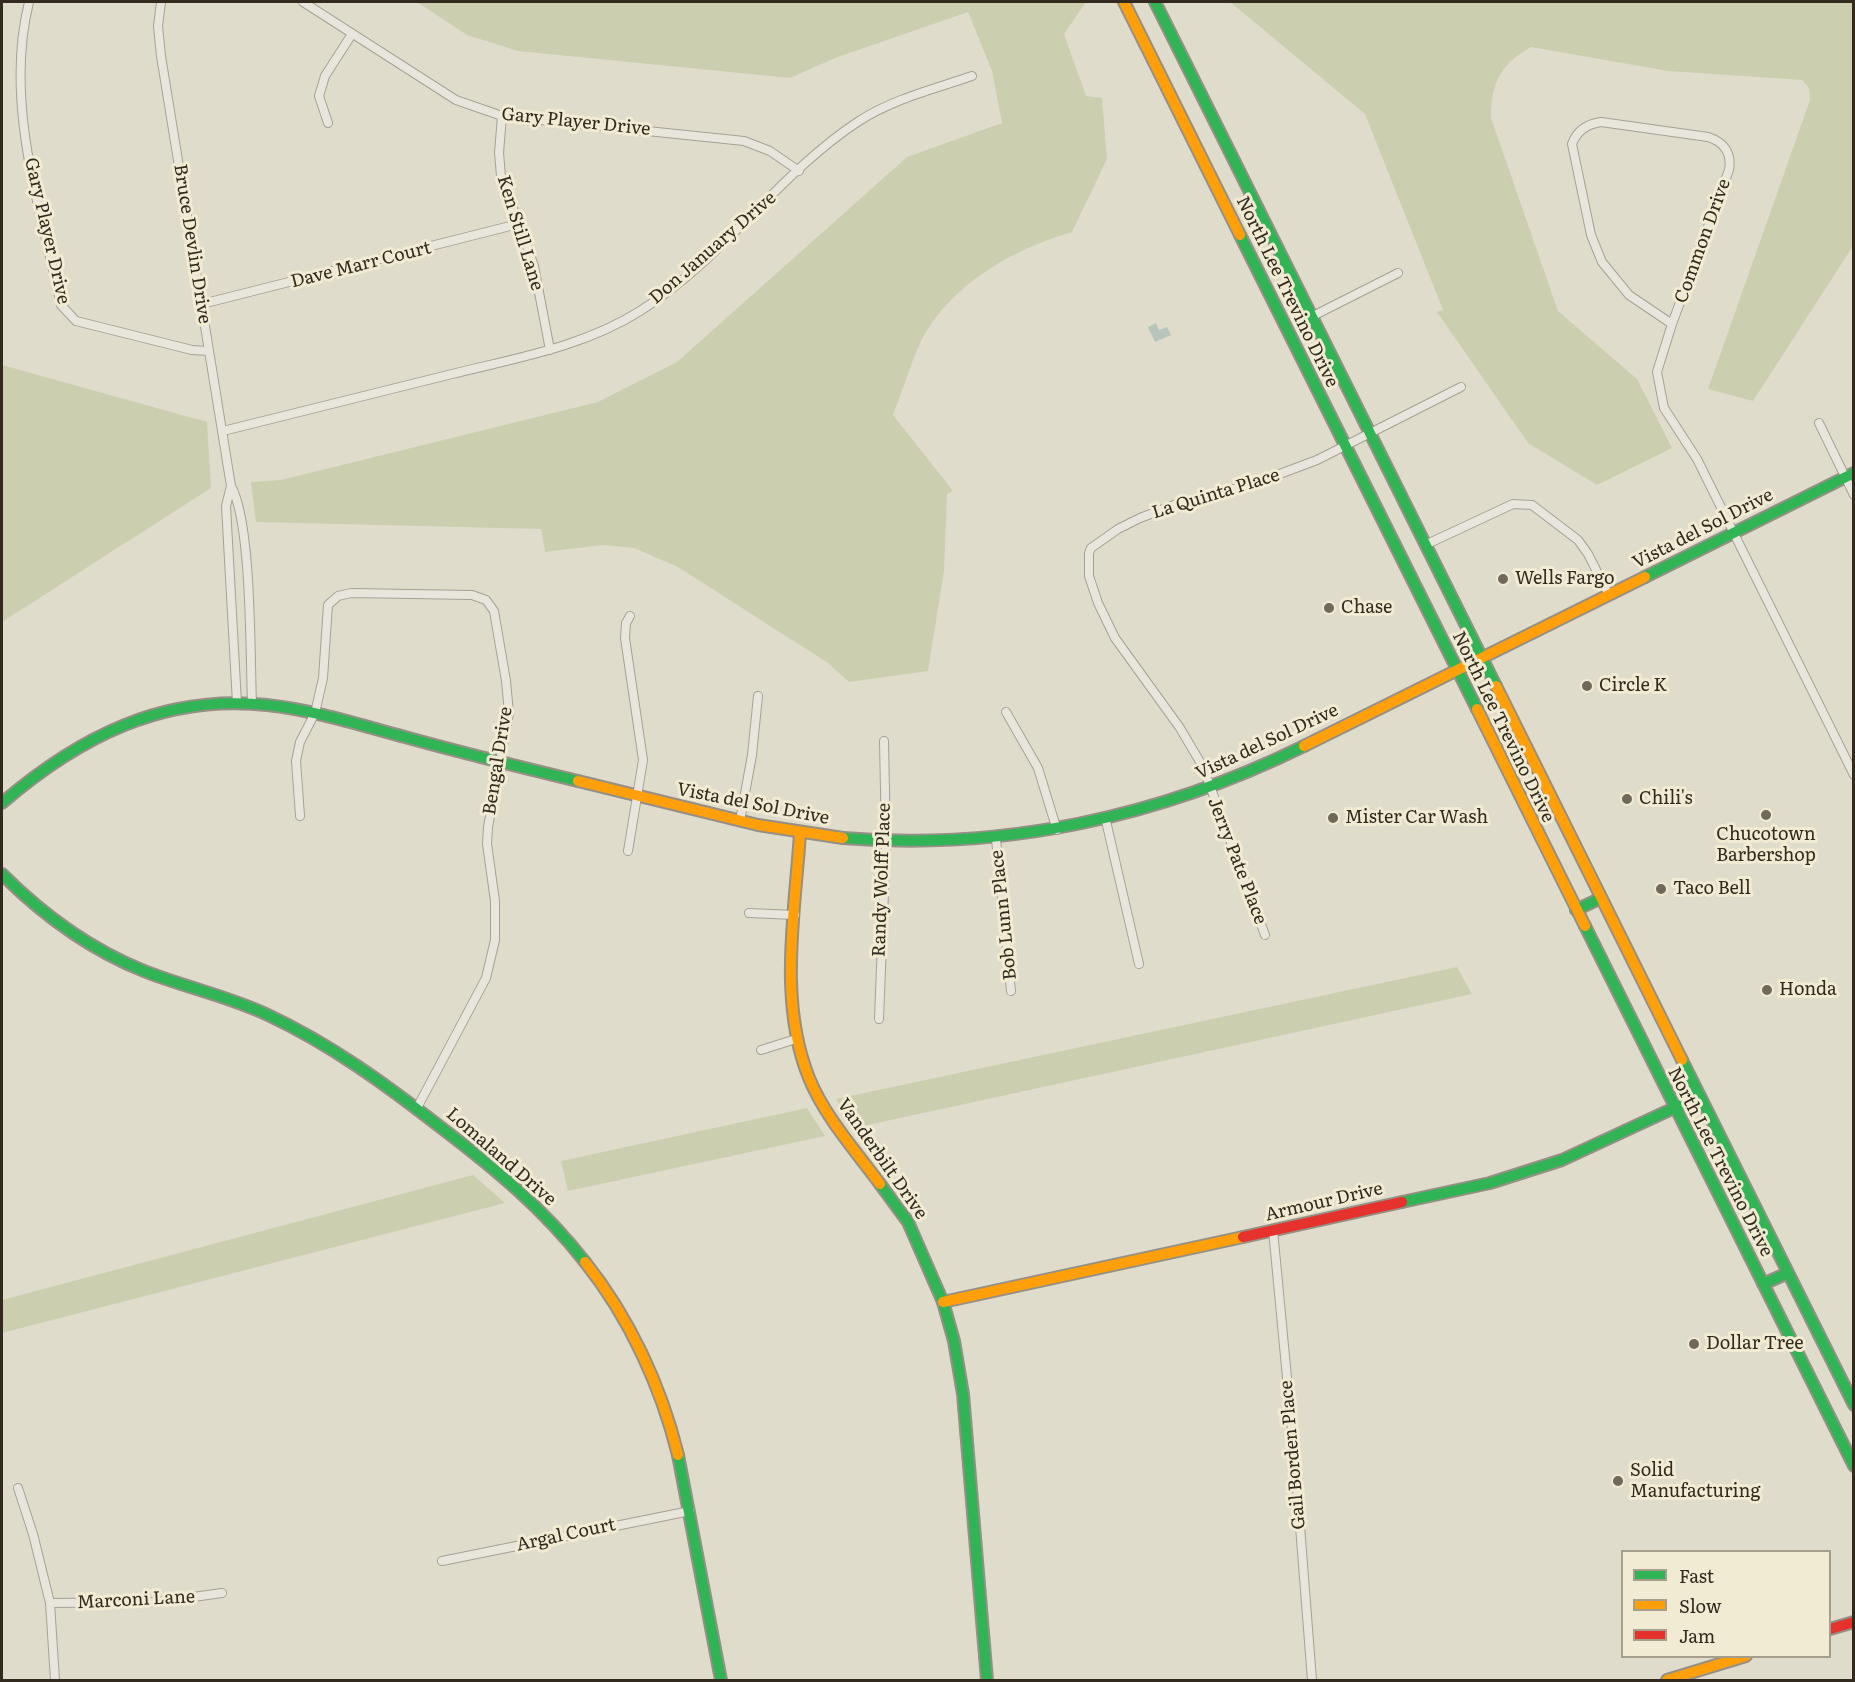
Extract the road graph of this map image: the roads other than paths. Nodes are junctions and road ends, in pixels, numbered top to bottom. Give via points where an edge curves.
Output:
1 (30, 2) edge
2 (162, 2) edge
3 (303, 2) edge
4 (1124, 2) edge
5 (1155, 2) edge
6 (352, 34) junction
7 (972, 76) dead end
8 (502, 116) junction
9 (328, 123) dead end
10 (799, 171) junction
11 (518, 224) junction
12 (1398, 273) dead end
13 (202, 304) junction
14 (1311, 317) junction
15 (1672, 324) junction
16 (550, 350) junction
17 (209, 351) junction
18 (1461, 387) dead end
19 (1820, 423) dead end
20 (223, 431) junction
21 (1370, 433) junction
22 (1345, 446) junction
23 (1850, 475) edge
24 (231, 486) junction
25 (1854, 495) edge
26 (1733, 532) junction
27 (1425, 545) junction
28 (1609, 595) junction
29 (630, 616) dead end
30 (1482, 658) junction
31 (1457, 669) junction
32 (758, 696) dead end
33 (237, 703) junction
34 (252, 704) junction
35 (1006, 712) dead end
36 (315, 713) junction
37 (884, 741) dead end
38 (501, 762) junction
39 (1854, 775) edge
40 (1210, 788) junction
41 (635, 796) junction
42 (2, 803) edge
43 (300, 816) dead end
44 (1106, 821) junction
45 (740, 822) junction
46 (1057, 830) junction
47 (800, 833) junction
48 (996, 839) junction
49 (886, 841) junction
50 (628, 851) dead end
51 (2, 874) edge
52 (1601, 898) junction
53 (1576, 910) junction
54 (748, 913) dead end
55 (795, 915) junction
56 (1265, 934) dead end
57 (1138, 964) dead end
58 (1011, 991) dead end
59 (879, 1019) dead end
60 (796, 1039) junction
61 (761, 1050) dead end
62 (1700, 1096) junction
63 (417, 1107) junction
64 (1674, 1108) junction
65 (1273, 1230) junction
66 (1788, 1273) junction
67 (1762, 1284) junction
68 (943, 1302) junction
69 (1854, 1406) edge
70 (1849, 1444) edge
71 (1854, 1466) edge
72 (18, 1488) dead end
73 (690, 1511) junction
74 (442, 1561) dead end
75 (222, 1593) dead end
76 (50, 1604) junction
77 (1854, 1622) edge
78 (1831, 1629) edge
79 (1739, 1658) edge
80 (55, 1680) edge
81 (722, 1680) edge
82 (987, 1680) edge
83 (1312, 1680) edge
84 (1666, 1680) edge

1 - 17 street, Gary Player Drive via 20,67 22,115 61,305 76,321
2 - 13 street, Bruce Devlin Drive via 158,26 161,56
3 - 6 street, Gary Player Drive
4 - 22 main road, North Lee Trevino Drive
5 - 14 main road, North Lee Trevino Drive
6 - 8 street, Gary Player Drive via 456,100
6 - 9 street via 325,76 319,96
7 - 10 street, Don January Drive via 877,110
8 - 10 street, Gary Player Drive via 744,141
8 - 11 street, Ken Still Lane via 501,176
10 - 16 street, Don January Drive via 674,286 641,310 608,330
11 - 13 street, Dave Marr Court
11 - 16 street, Ken Still Lane via 534,266
12 - 14 street
13 - 17 street, Bruce Devlin Drive
14 - 21 main road, North Lee Trevino Drive
15 - 15 street, Common Drive via 1729,170 1726,148 1708,137 1601,122 1591,124 1575,136 1572,151 1596,252 1612,278 1629,295
15 - 26 street, Common Drive via 1657,372 1661,399 1697,459
16 - 20 street, Don January Drive
17 - 20 street, Bruce Devlin Drive
18 - 21 street, La Quinta Place
19 - 23 street
20 - 24 street, Bruce Devlin Drive
21 - 22 street, La Quinta Place
21 - 27 main road, North Lee Trevino Drive
22 - 31 main road, North Lee Trevino Drive
22 - 40 street, La Quinta Place via 1273,477 1140,518 1089,553 1089,576 1103,615 1122,650 1193,747
23 - 25 street
23 - 26 main road, Vista del Sol Drive
24 - 33 street, Bruce Devlin Drive via 226,506
24 - 34 street, Bruce Devlin Drive via 237,497 243,532
26 - 28 main road, Vista del Sol Drive
26 - 39 street, Common Drive
27 - 28 street via 1513,504 1532,505 1578,540
27 - 30 main road, North Lee Trevino Drive
28 - 30 main road, Vista del Sol Drive
29 - 41 street via 625,638 643,760
30 - 31 main road, Vista del Sol Drive
30 - 52 main road, North Lee Trevino Drive
31 - 40 main road, Vista del Sol Drive
31 - 53 main road, North Lee Trevino Drive
32 - 45 street
33 - 34 main road, Vista del Sol Drive
33 - 42 main road, Vista del Sol Drive via 167,711 116,726 51,762
34 - 36 main road, Vista del Sol Drive
35 - 46 street via 1038,768
36 - 38 main road, Vista del Sol Drive
36 - 38 street, Bengal Drive via 323,678 325,618 333,598 351,593 480,597 494,611 506,681 509,713
36 - 43 street, Bengal Drive via 300,742 296,761
37 - 49 street, Randy Wolff Place
38 - 41 main road, Vista del Sol Drive
38 - 63 street, Bengal Drive via 488,827 496,919 490,964
40 - 44 main road, Vista del Sol Drive
40 - 56 street, Jerry Pate Place
41 - 45 main road, Vista del Sol Drive
41 - 50 street
44 - 46 main road, Vista del Sol Drive
44 - 57 street
45 - 47 main road, Vista del Sol Drive
46 - 48 main road, Vista del Sol Drive
47 - 49 main road, Vista del Sol Drive
47 - 55 main road, Vanderbilt Drive
48 - 49 main road, Vista del Sol Drive
48 - 58 street, Bob Lunn Place
49 - 59 street, Randy Wolff Place
51 - 63 main road, Lomaland Drive via 45,914 96,948 132,966 290,1026 349,1058
52 - 53 main road
52 - 62 main road, North Lee Trevino Drive
53 - 64 main road, North Lee Trevino Drive
54 - 55 street
55 - 60 main road, Vanderbilt Drive via 791,981
60 - 61 street
60 - 68 main road, Vanderbilt Drive via 810,1079 832,1120 908,1222
62 - 64 main road, Armour Drive
62 - 66 main road, North Lee Trevino Drive
63 - 73 main road, Lomaland Drive via 523,1193 596,1276 650,1374 673,1435
64 - 65 main road, Armour Drive via 1537,1170
64 - 67 main road, North Lee Trevino Drive
65 - 68 main road, Armour Drive
65 - 83 street, Gail Borden Place
66 - 67 main road
66 - 69 main road, North Lee Trevino Drive
67 - 70 main road, North Lee Trevino Drive
68 - 82 main road, Vanderbilt Drive via 963,1394
70 - 71 main road, North Lee Trevino Drive
72 - 76 street
73 - 74 street, Argal Court
73 - 81 main road, Lomaland Drive
75 - 76 street, Marconi Lane via 157,1602
76 - 80 street
77 - 78 main road
79 - 84 main road

